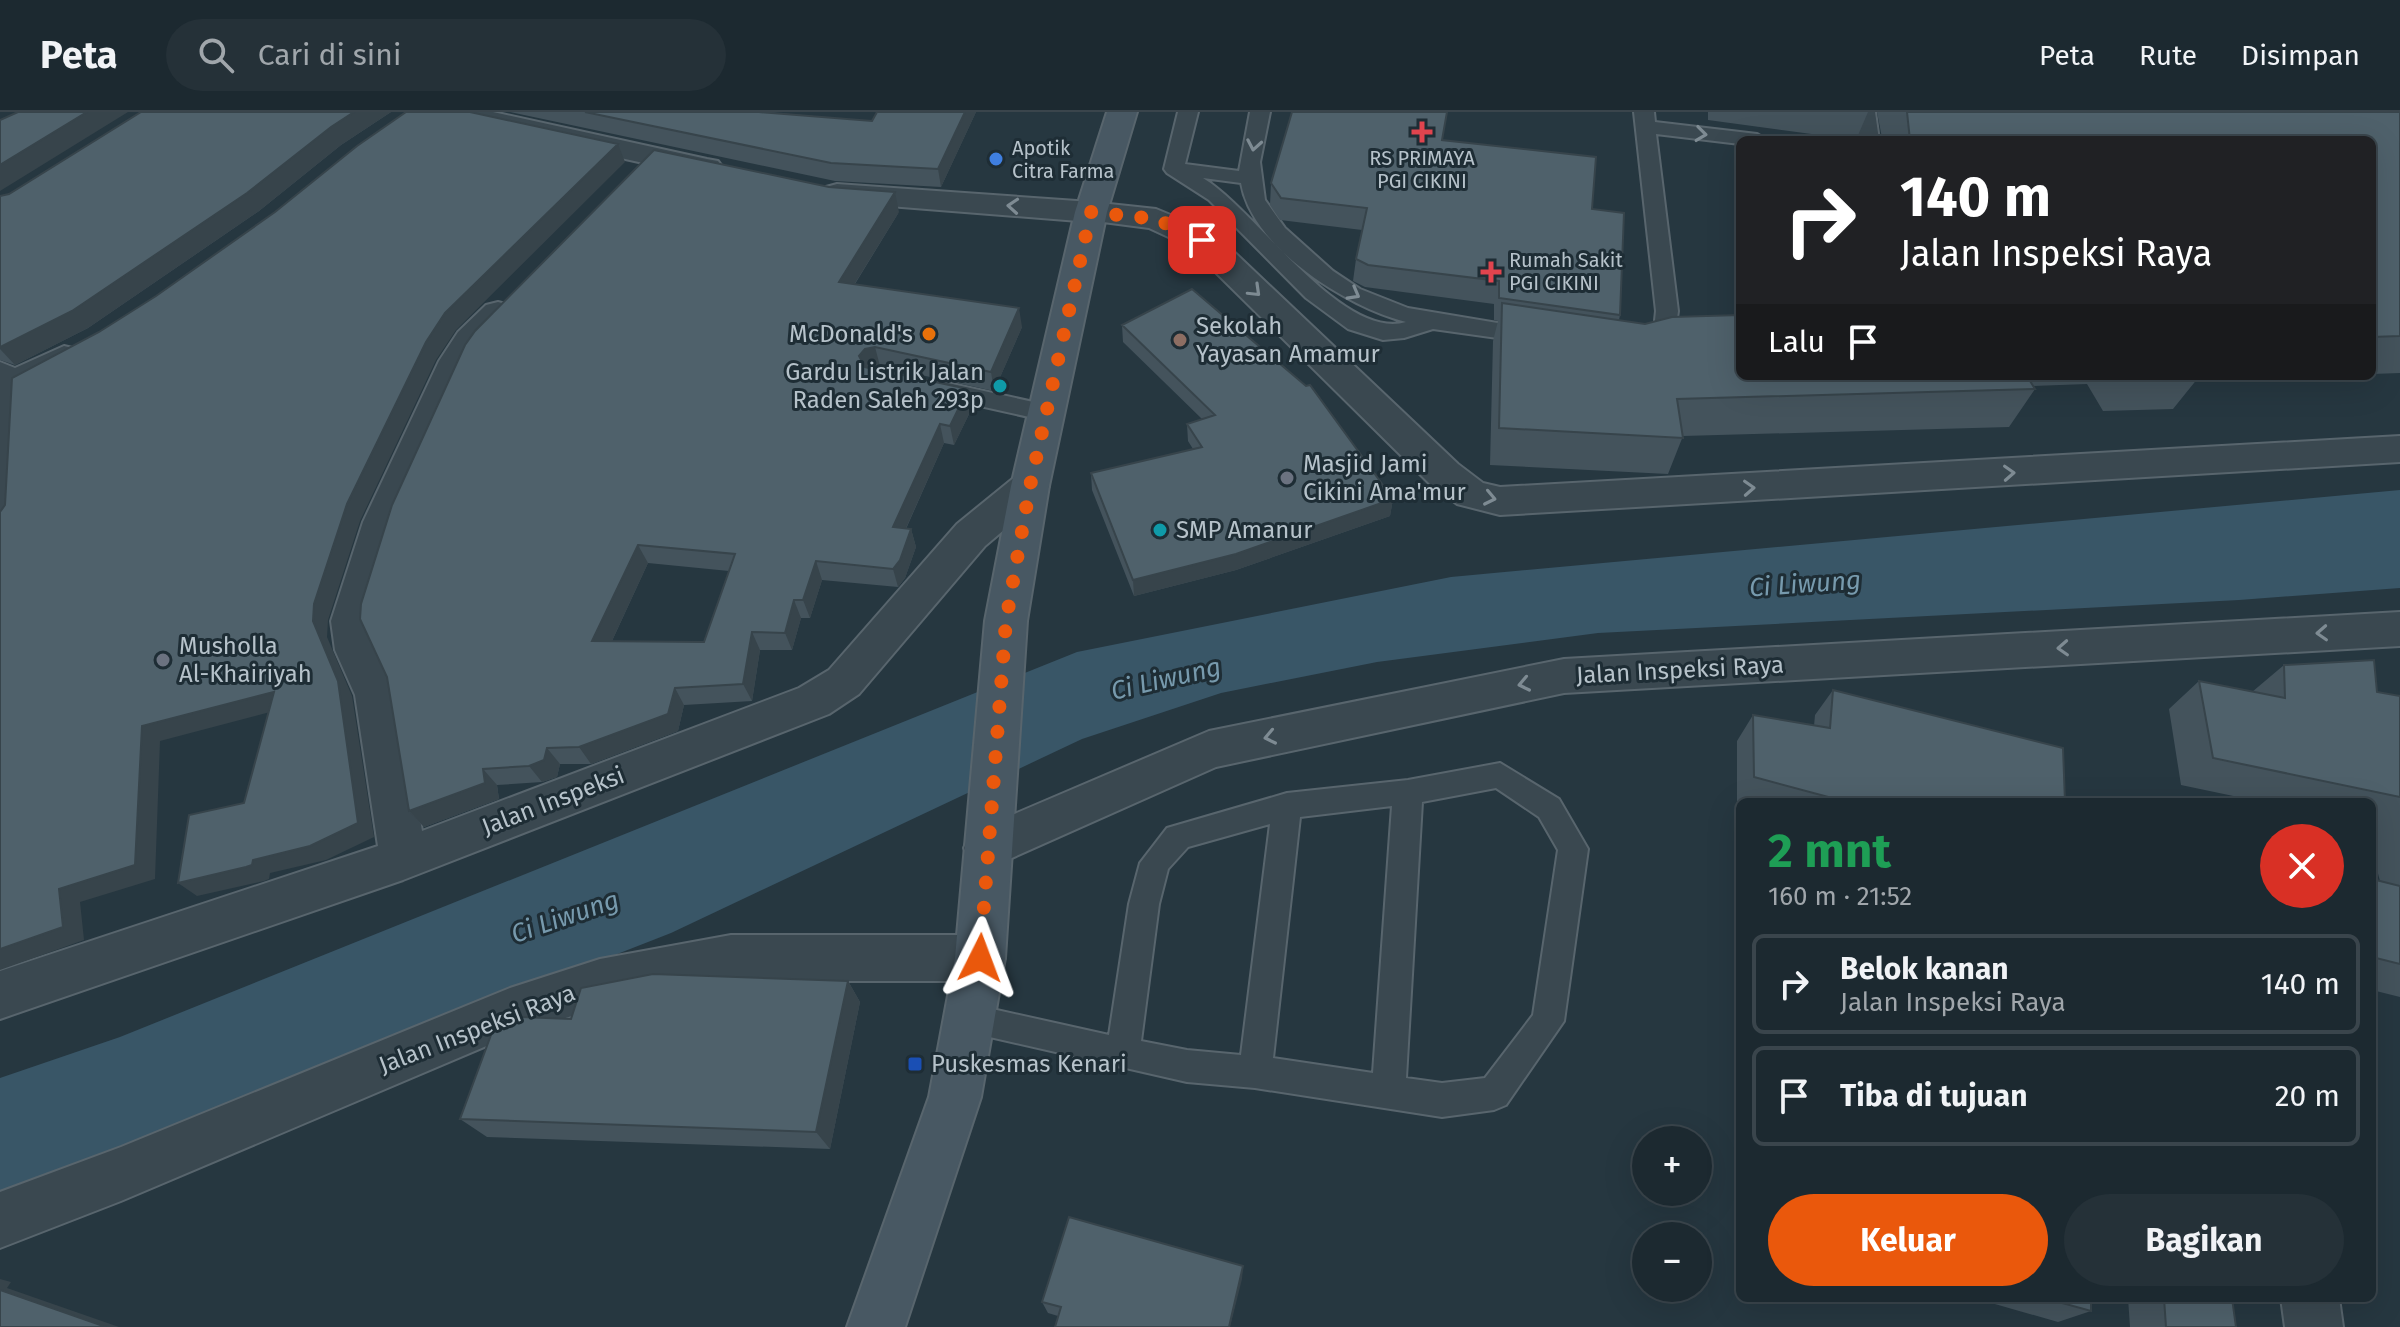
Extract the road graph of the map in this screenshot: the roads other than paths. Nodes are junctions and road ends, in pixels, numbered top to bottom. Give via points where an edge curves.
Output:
1 (452, 112) edge
2 (1122, 112) edge
3 (1188, 112) edge
4 (1260, 112) edge
5 (1865, 112) edge
6 (1645, 120) edge
7 (1736, 136) edge
8 (1868, 136) edge
9 (651, 157) junction
10 (1174, 169) junction
11 (743, 175) edge
12 (1250, 178) junction
13 (804, 188) edge
14 (618, 191) edge
15 (1091, 212) junction
16 (518, 293) edge
17 (1430, 321) junction
18 (1554, 339) edge
19 (88, 346) edge
20 (1632, 351) edge
21 (906, 383) edge
22 (3, 386) edge
23 (1047, 413) junction
24 (2400, 449) edge
25 (1030, 486) junction
26 (0, 521) edge
27 (2400, 629) edge
28 (1408, 792) junction
29 (1287, 806) junction
30 (990, 830) junction
31 (403, 859) junction
32 (980, 958) junction
33 (0, 995) edge
34 (970, 1019) junction
35 (1123, 1054) junction
36 (1255, 1072) junction
37 (1388, 1093) junction
38 (0, 1220) edge
39 (2311, 1302) edge
40 (876, 1327) edge
41 (2314, 1327) edge

1 - 9 street
2 - 15 main road
3 - 10 lane
4 -> 12 lane
5 - 8 lane
6 -> 7 lane
6 - 20 lane via 1673,333
9 - 11 street
9 - 14 street
10 - 12 lane
10 - 17 lane via 1215,195 1303,283 1351,320 1389,333
12 -> 17 lane via 1266,223 1336,285 1374,304
15 -> 13 street
15 - 23 main road
15 -> 24 street via 1156,219 1202,240 1444,474 1471,494 1500,501
16 - 31 street via 457,361 383,522 352,621 356,653 377,695
17 - 18 lane
19 - 22 street
21 - 23 lane
22 - 26 street
23 - 25 main road
25 - 30 main road via 1006,621
25 - 31 street, Jalan Inspeksi via 971,535 844,682 814,701
27 -> 30 street, Jalan Inspeksi Raya via 1564,676 1209,750
28 - 29 lane
28 - 37 lane
28 - 37 lane via 1500,775 1549,808 1573,849 1548,1021 1494,1093 1442,1100
29 - 35 lane via 1178,837 1155,863 1144,904
29 - 36 lane
30 - 32 main road
31 - 33 street, Jalan Inspeksi
32 - 34 main road
32 - 38 street, Jalan Inspeksi Raya via 731,958 600,983 510,1012
34 - 35 lane
34 - 40 main road via 955,1097
35 - 36 lane
36 - 37 lane
39 - 41 street

